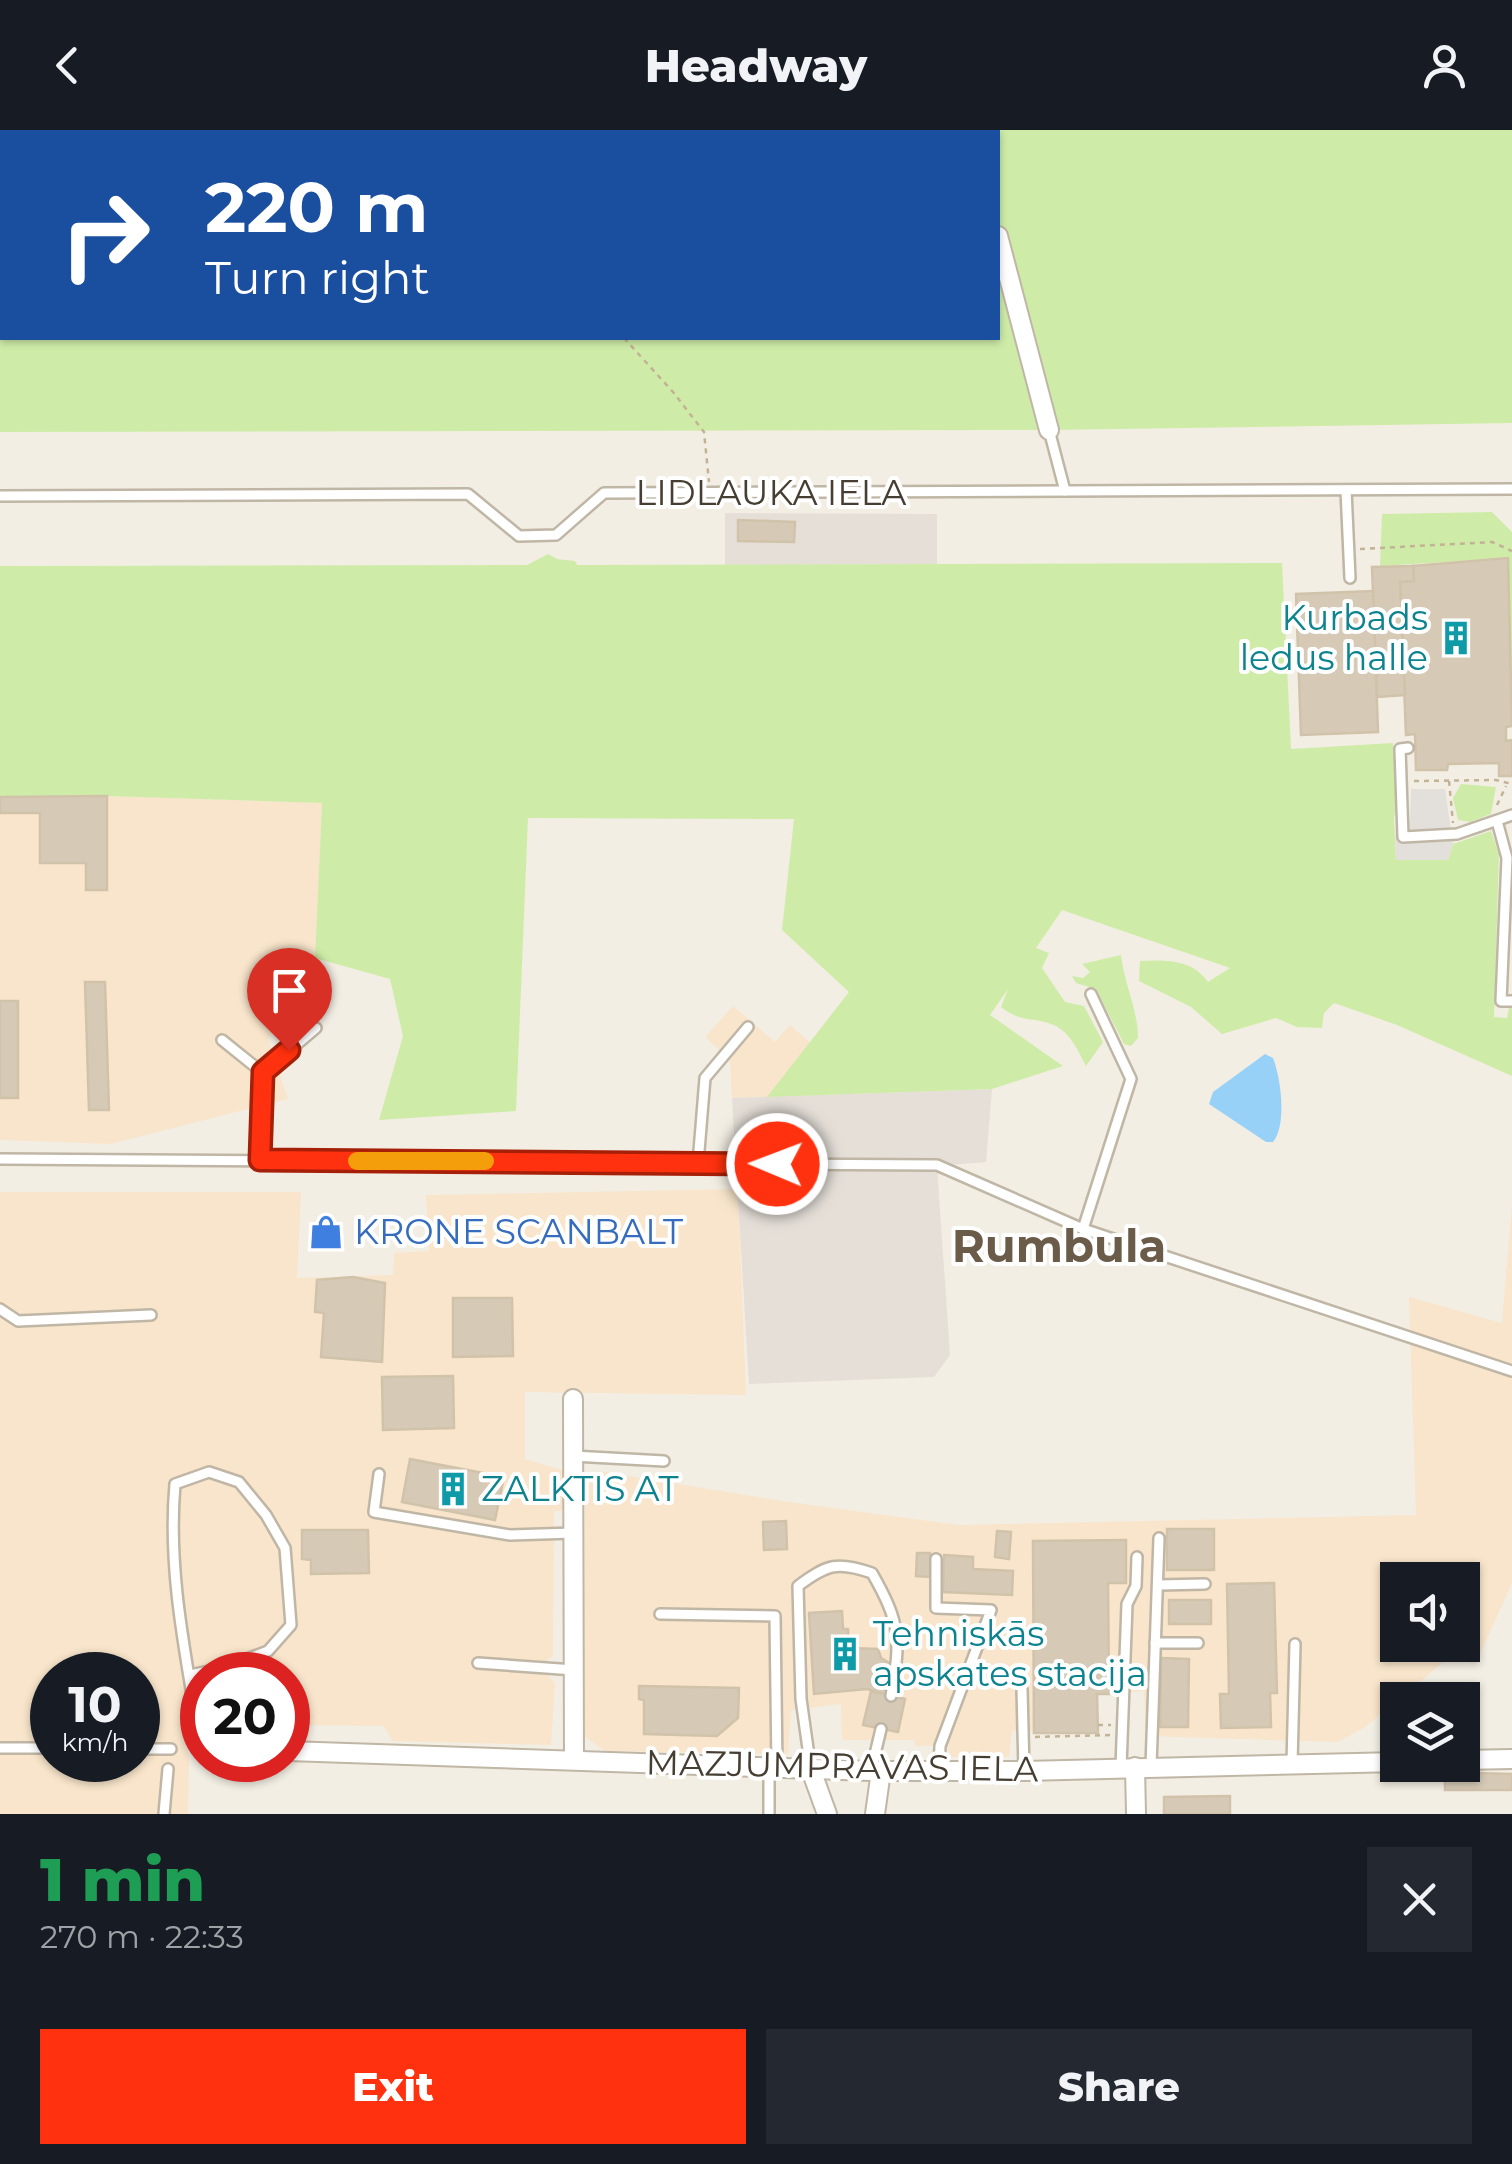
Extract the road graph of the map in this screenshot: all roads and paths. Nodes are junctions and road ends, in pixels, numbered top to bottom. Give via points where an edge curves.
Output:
1 (1000, 244) edge
2 (626, 340) edge
3 (1048, 430) joint
4 (1512, 489) edge
5 (1346, 490) junction
6 (1065, 491) junction
7 (710, 493) junction
8 (0, 496) edge
9 (1349, 550) junction
10 (1512, 550) edge
11 (1350, 578) dead end
12 (1408, 748) dead end
13 (1449, 780) junction
14 (1402, 782) junction
15 (1510, 784) edge
16 (1512, 815) edge
17 (1496, 821) junction
18 (1456, 834) junction
19 (1509, 854) edge
20 (1509, 888) edge
21 (1508, 926) edge
22 (1507, 962) edge
23 (1091, 994) dead end
24 (1512, 1001) edge
25 (748, 1027) dead end
26 (316, 1028) dead end
27 (222, 1040) dead end
28 (263, 1072) junction
29 (0, 1160) edge
30 (260, 1160) junction
31 (698, 1163) junction
32 (1083, 1230) junction
33 (0, 1309) edge
34 (150, 1315) dead end
35 (1512, 1371) edge
36 (573, 1399) dead end
37 (573, 1456) junction
38 (664, 1461) dead end
39 (379, 1474) dead end
40 (573, 1533) junction
41 (1159, 1538) dead end
42 (1136, 1557) dead end
43 (936, 1559) dead end
44 (1205, 1584) dead end
45 (1158, 1586) junction
46 (660, 1614) dead end
47 (1198, 1642) dead end
48 (1156, 1643) junction
49 (1295, 1644) dead end
50 (478, 1664) dead end
51 (574, 1670) junction
52 (190, 1675) joint
53 (1022, 1688) dead end
54 (891, 1696) dead end
55 (881, 1728) dead end
56 (1122, 1734) junction
57 (1023, 1738) junction
58 (0, 1748) edge
59 (30, 1748) edge
60 (160, 1749) edge
61 (170, 1749) dead end
62 (310, 1752) edge
63 (1512, 1759) edge
64 (574, 1760) junction
65 (1480, 1760) edge
66 (1380, 1762) edge
67 (1292, 1764) junction
68 (1135, 1767) junction
69 (773, 1768) junction
70 (168, 1769) dead end
71 (812, 1770) junction
72 (876, 1771) junction
73 (939, 1772) junction
74 (1024, 1772) junction
75 (164, 1814) edge
76 (769, 1814) edge
77 (827, 1814) edge
78 (875, 1814) edge
79 (1136, 1814) edge

1 - 3 street
2 - 7 path via 704,432
3 - 6 lane
4 - 5 lane, LIDLAUKA IELA
5 - 6 lane, LIDLAUKA IELA
5 - 9 lane
6 - 7 lane, LIDLAUKA IELA
7 - 8 lane, LIDLAUKA IELA via 604,493 556,535 519,536 468,494
9 - 10 path via 1492,542
9 - 11 lane
12 - 14 lane via 1400,748
13 - 14 path
13 - 15 path
13 - 18 path
14 - 18 lane via 1403,837
15 - 17 path via 1502,790
16 - 17 lane
17 - 18 lane
17 - 19 lane
19 - 20 lane
20 - 21 lane
21 - 22 lane
22 - 24 lane via 1502,1001
23 - 32 lane via 1131,1079
25 - 31 lane via 706,1078
26 - 28 lane
27 - 28 lane
28 - 30 lane
29 - 30 lane
30 - 31 lane
31 - 32 lane via 936,1165
32 - 35 lane
33 - 34 lane via 18,1322
36 - 37 street
37 - 38 lane
37 - 40 street
39 - 40 lane via 374,1512 510,1534
40 - 51 street
41 - 45 lane
42 - 56 lane
43 - 73 lane via 936,1608 992,1610 940,1746
44 - 45 lane
45 - 48 lane
46 - 69 lane via 775,1616
47 - 48 lane
48 - 68 lane
49 - 67 lane
50 - 51 lane
51 - 64 street
52 - 52 lane via 171,1530 175,1484 209,1472 239,1482 285,1548 291,1625 268,1651
53 - 57 lane
54 - 71 lane via 898,1651 893,1610 872,1573 846,1564 817,1572 798,1586 801,1700
55 - 72 lane
56 - 57 path
56 - 68 lane
57 - 74 lane
58 - 59 lane
60 - 61 lane
62 - 64 street, MAZJUMPRAVAS IELA
63 - 65 street
64 - 69 street, MAZJUMPRAVAS IELA
66 - 67 street, MAZJUMPRAVAS IELA
67 - 68 street, MAZJUMPRAVAS IELA
68 - 74 street, MAZJUMPRAVAS IELA
68 - 79 street
69 - 71 street, MAZJUMPRAVAS IELA
69 - 76 lane
70 - 75 lane
71 - 72 street, MAZJUMPRAVAS IELA
71 - 77 street
72 - 73 street, MAZJUMPRAVAS IELA
72 - 78 street
73 - 74 street, MAZJUMPRAVAS IELA

